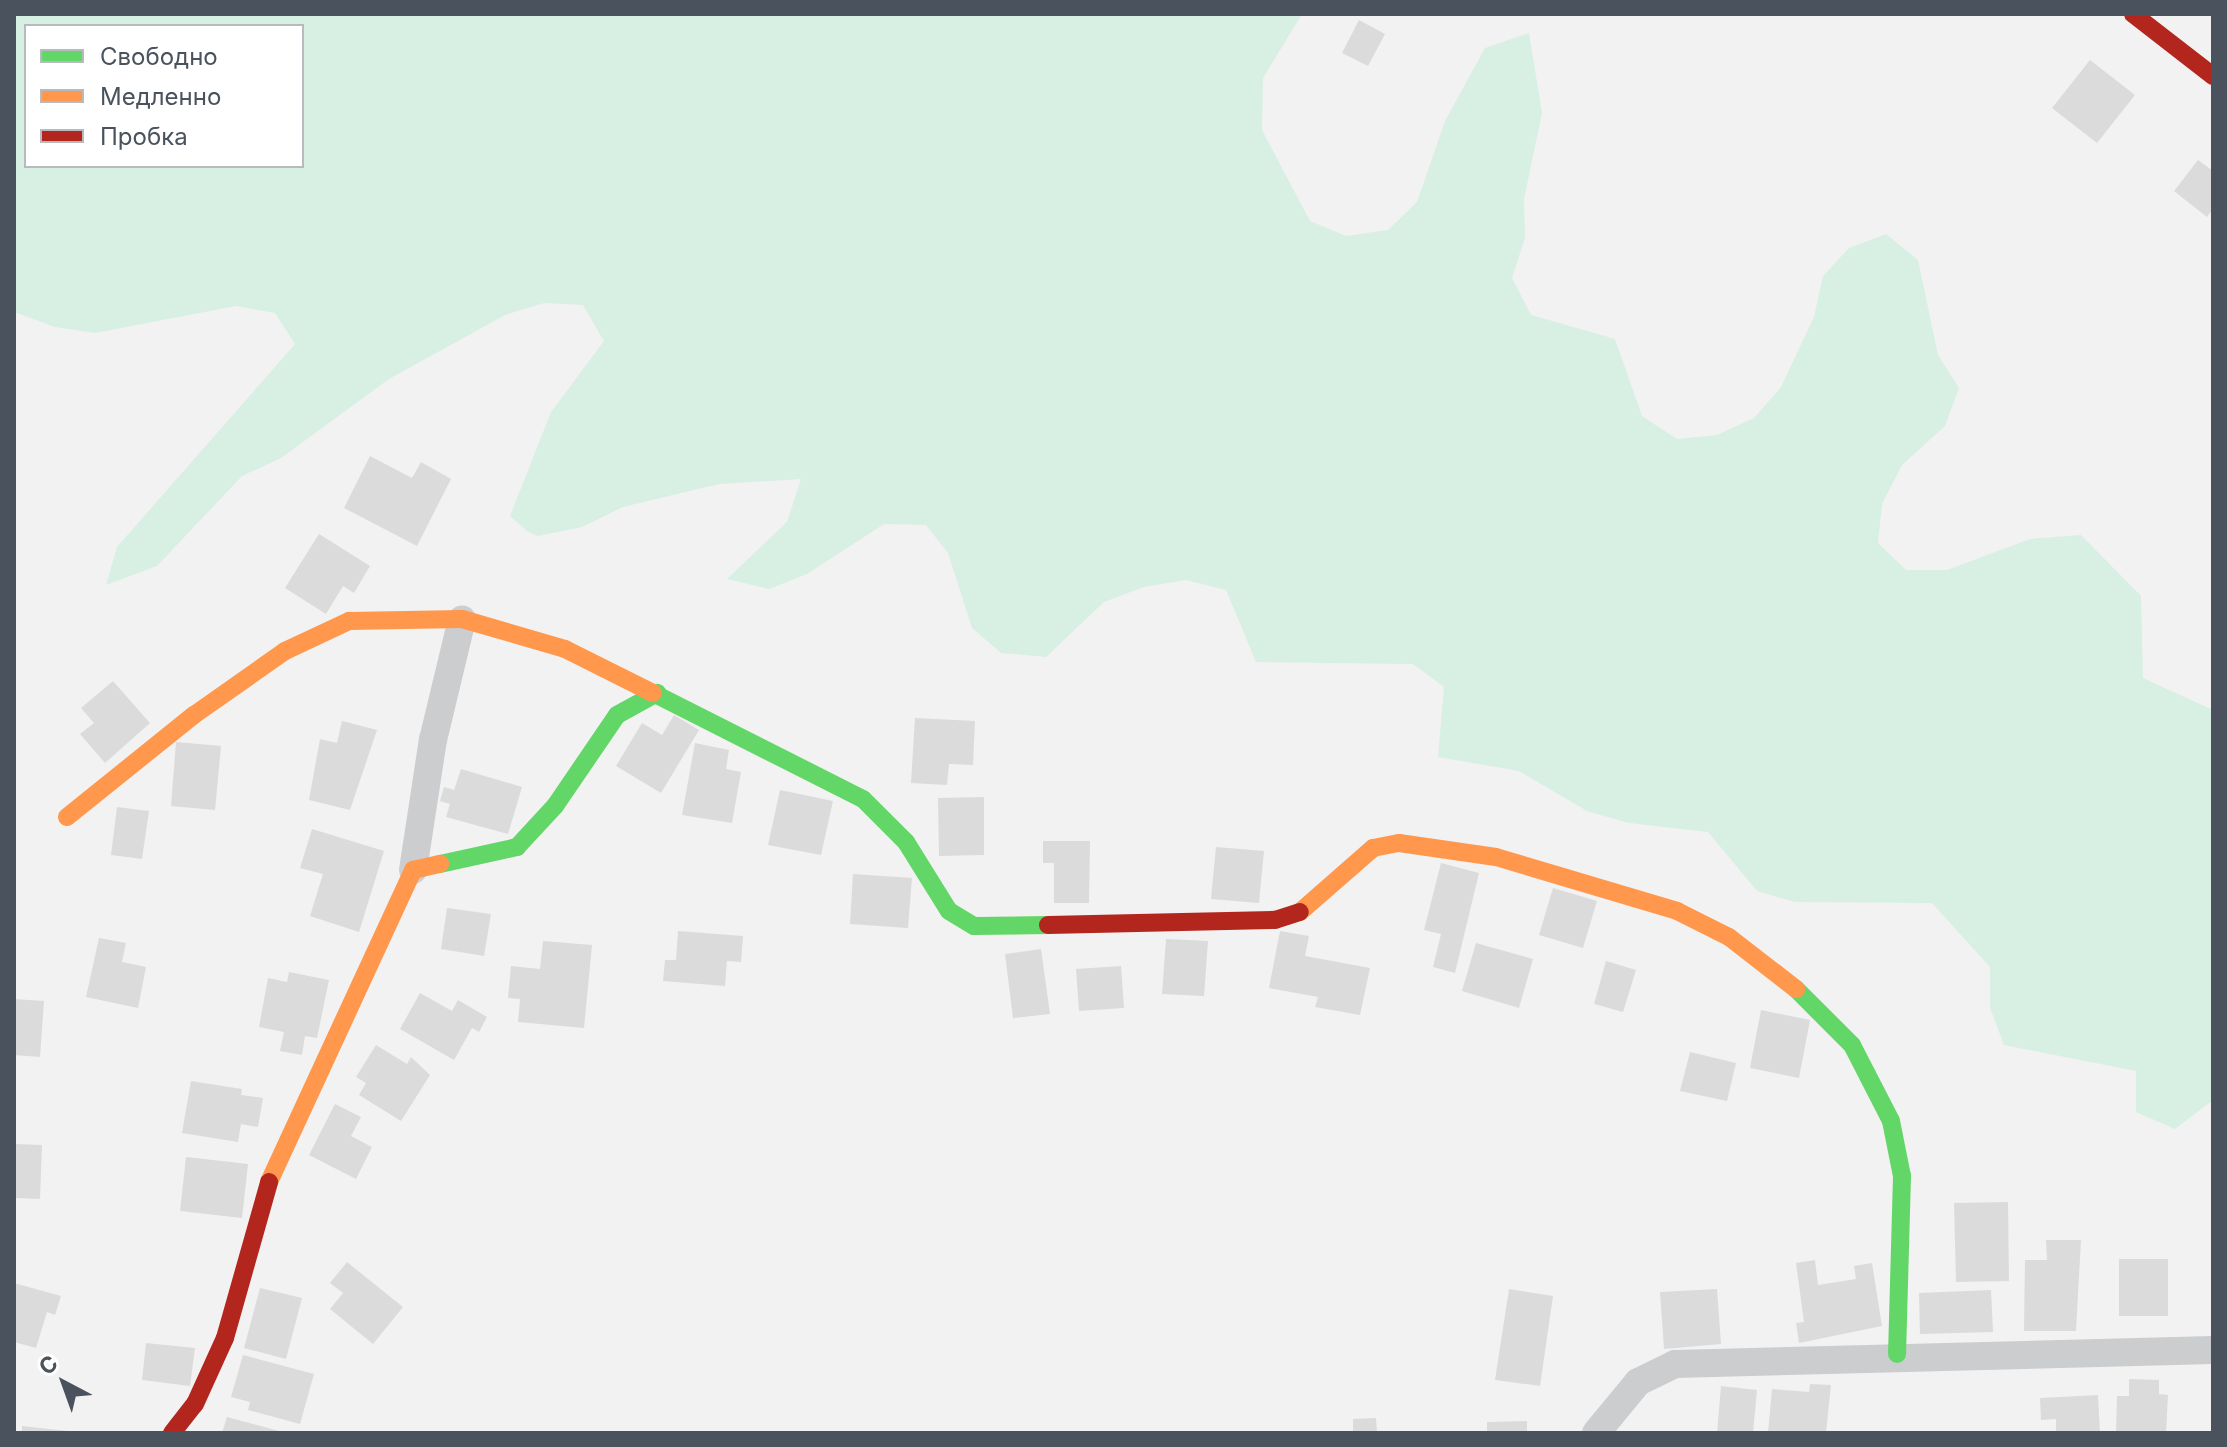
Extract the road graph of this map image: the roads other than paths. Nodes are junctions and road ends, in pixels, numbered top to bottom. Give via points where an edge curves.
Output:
1 (2133, 14) edge
2 (2213, 76) edge
3 (462, 619) junction
4 (657, 693) junction
5 (67, 817) dead end
6 (413, 870) junction
7 (2213, 1350) edge
8 (1897, 1354) junction
9 (172, 1433) edge
10 (1596, 1433) edge

1 - 2 street
3 - 4 street via 565,649
3 - 5 street via 349,621 285,651 194,715
3 - 6 street via 433,740
4 - 6 street via 617,715 555,806 517,847
4 - 8 street via 863,799 906,842 949,911 974,926 1275,920 1306,910 1373,848 1399,843 1536,868 1677,911 1729,937 1822,1010 1852,1045 1891,1121 1902,1176
6 - 9 street via 273,1167 225,1338 195,1404
7 - 8 street
8 - 10 street via 1675,1364 1638,1382

